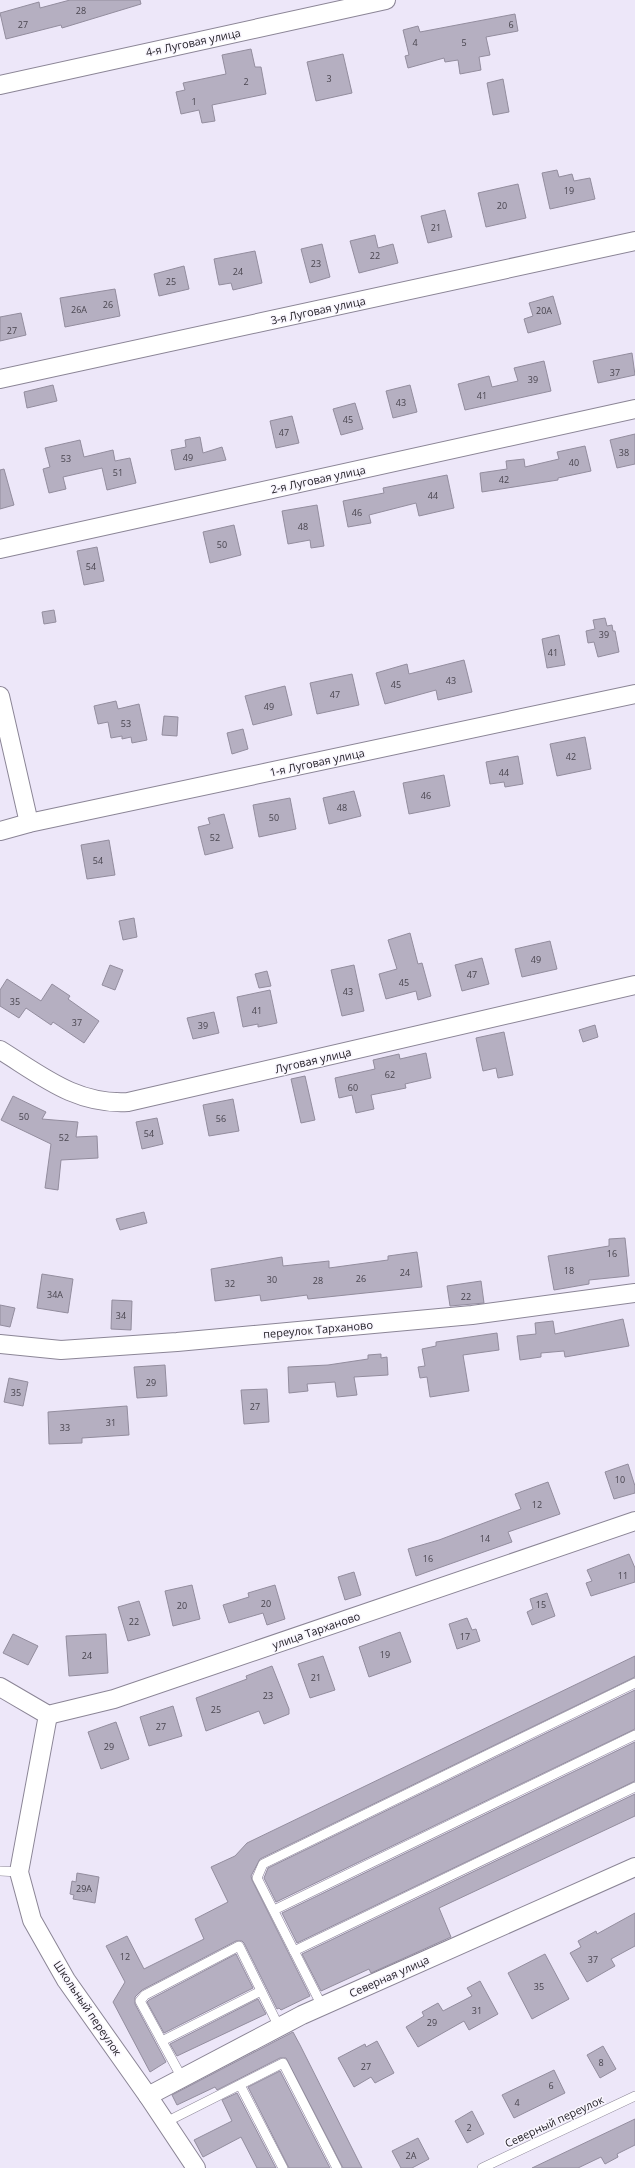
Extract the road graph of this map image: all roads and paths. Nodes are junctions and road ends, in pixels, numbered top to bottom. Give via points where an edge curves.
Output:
1 (386, 0) edge
2 (0, 85) edge
3 (635, 241) edge
4 (0, 379) edge
5 (635, 409) edge
6 (0, 549) edge
7 (635, 694) edge
8 (0, 696) edge
9 (29, 823) junction
10 (0, 831) edge
11 (635, 985) edge
12 (0, 1050) edge
13 (635, 1293) edge
14 (0, 1344) edge
15 (635, 1520) edge
16 (635, 1683) edge
17 (0, 1687) edge
18 (48, 1715) junction
19 (635, 1735) edge
20 (635, 1787) edge
21 (635, 1867) edge
22 (0, 1870) edge
23 (19, 1872) junction
24 (274, 1910) junction
25 (294, 1951) junction
26 (261, 1991) junction
27 (322, 2006) junction
28 (279, 2027) junction
29 (162, 2041) junction
30 (182, 2078) junction
31 (240, 2085) junction
32 (148, 2096) junction
33 (635, 2096) edge
34 (166, 2122) junction
35 (196, 2168) edge
36 (283, 2168) edge
37 (337, 2168) edge
38 (482, 2168) edge

1 - 2 street, 4-я Луговая улица
3 - 4 street, 3-я Луговая улица
5 - 6 street, 2-я Луговая улица
7 - 9 street, 1-я Луговая улица
8 - 9 street
9 - 10 street, 1-я Луговая улица
11 - 12 street, Луговая улица via 128,1102 111,1103 80,1097 63,1090
13 - 14 street, переулок Тарханово via 472,1316 177,1342 61,1350
15 - 18 street, улица Тарханово via 114,1699
16 - 24 lane via 263,1864 257,1878
17 - 18 street
18 - 23 street, Школьный переулок
19 - 24 lane
20 - 25 lane
21 - 27 street, Северная улица
22 - 23 lane
23 - 32 street, Школьный переулок via 32,1920 66,1980
24 - 25 lane
25 - 27 lane
26 - 28 lane
26 - 29 lane
26 - 29 lane via 239,1946 145,1995 140,2001
27 - 28 street, Северная улица
28 - 30 street, Северная улица
29 - 30 lane
30 - 32 street, Северная улица
31 - 34 lane
31 - 36 lane
31 - 37 lane via 283,2063
32 - 34 street, Школьный переулок
33 - 38 lane, Северный переулок
34 - 35 street, Школьный переулок

